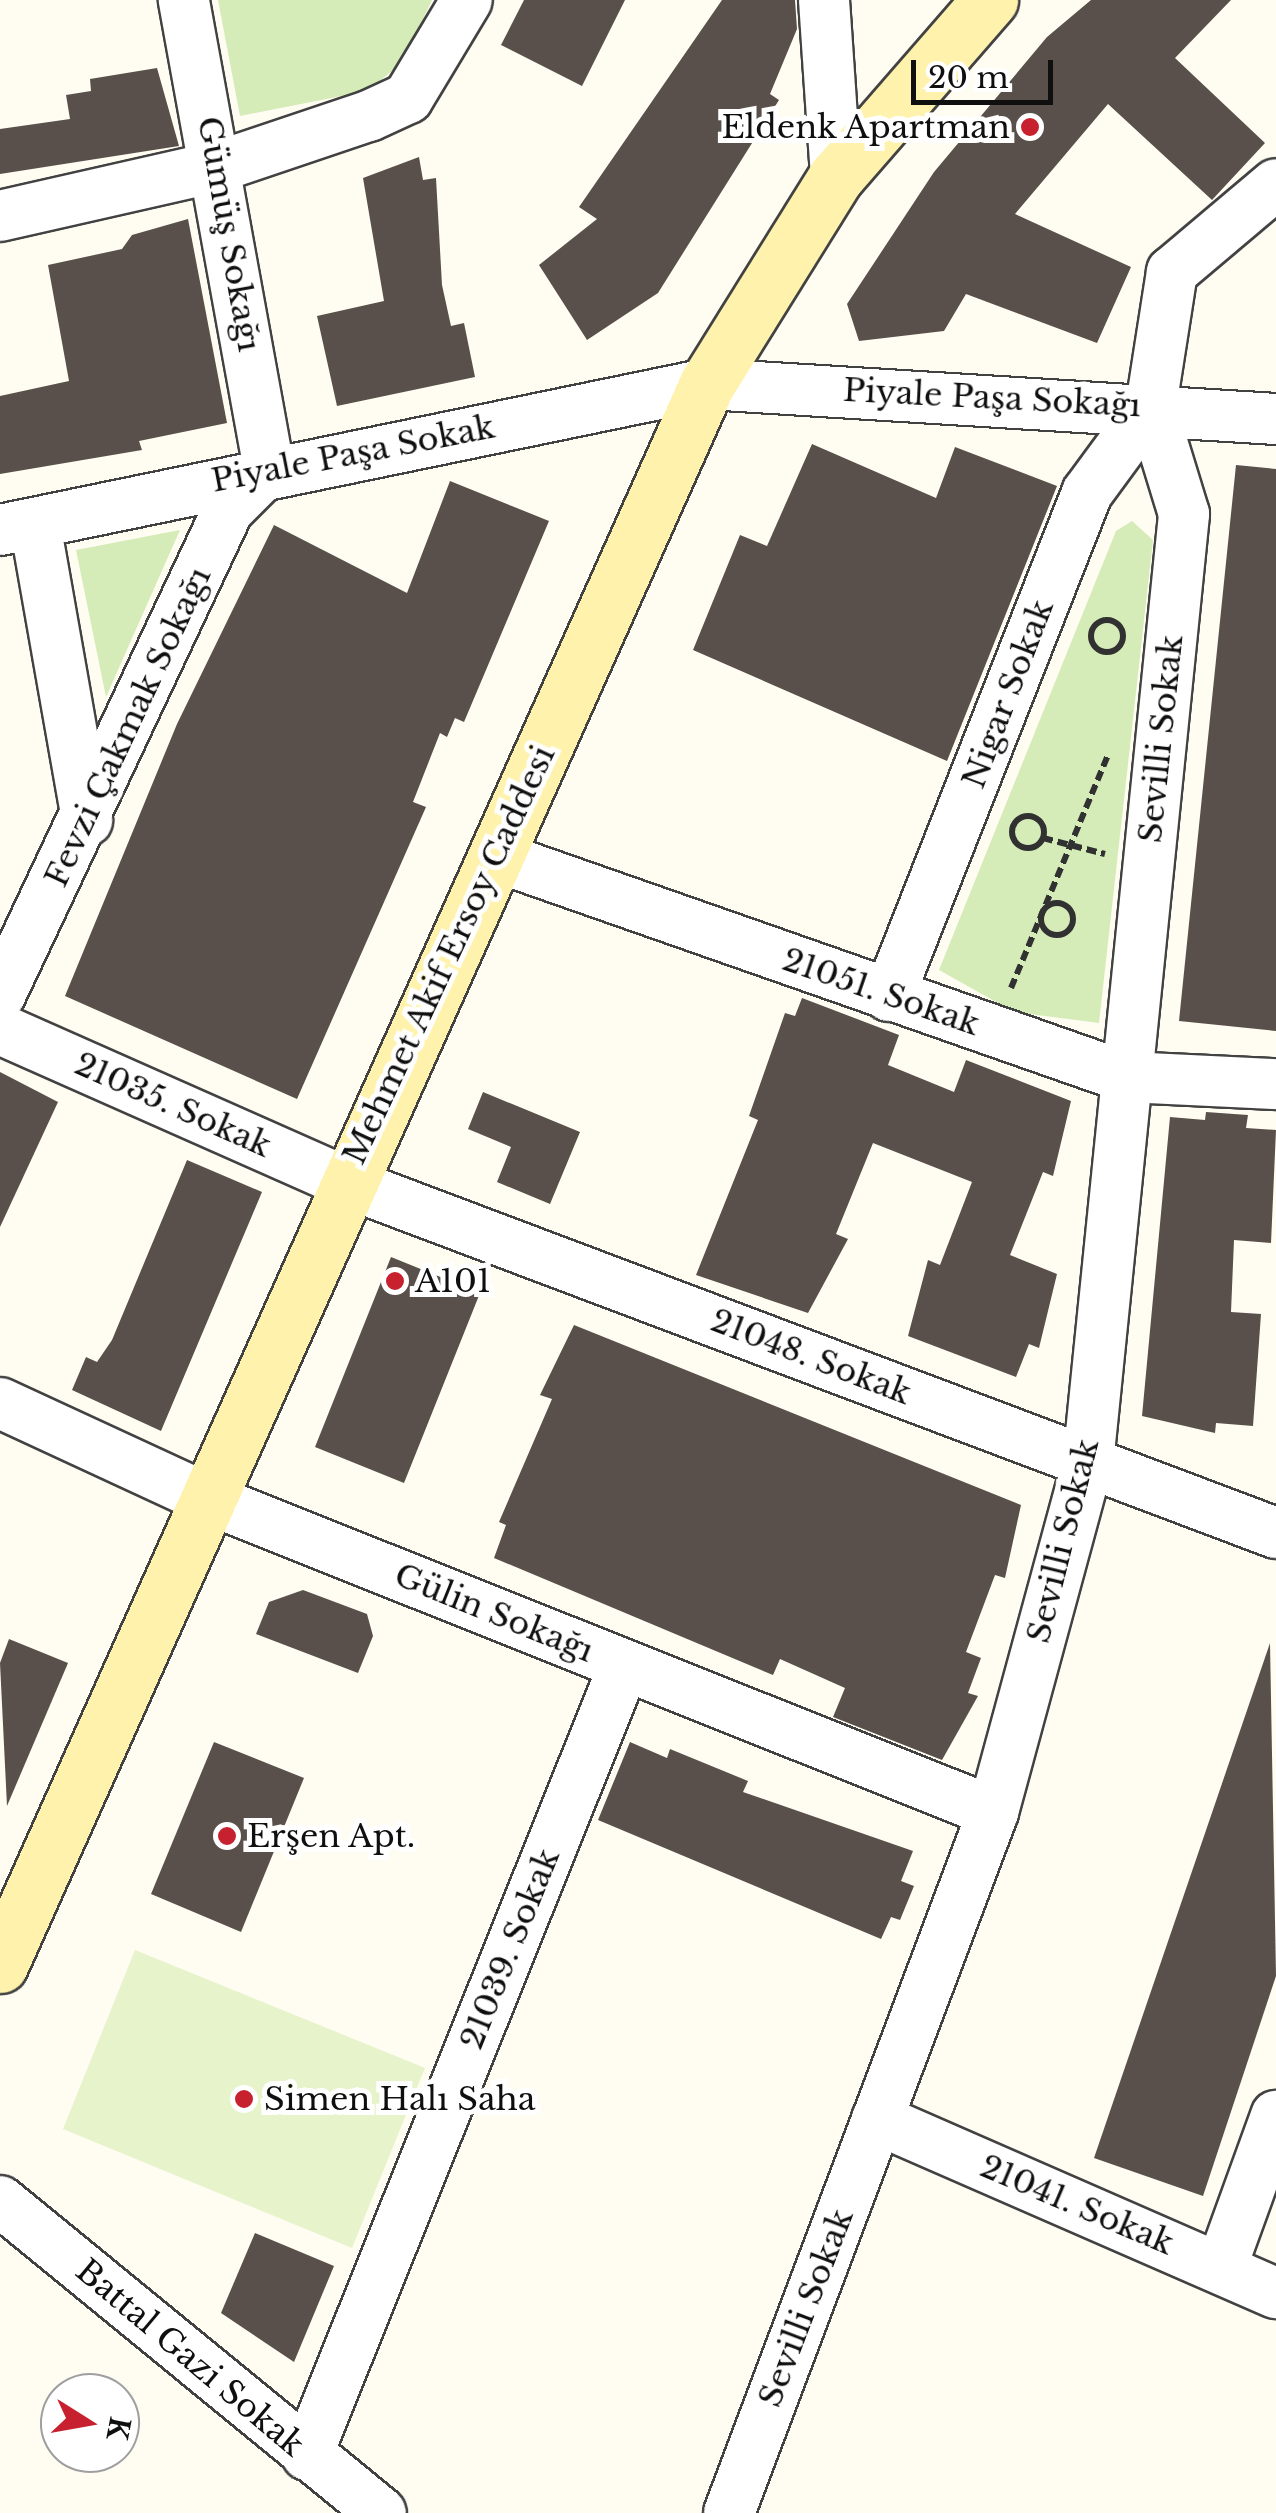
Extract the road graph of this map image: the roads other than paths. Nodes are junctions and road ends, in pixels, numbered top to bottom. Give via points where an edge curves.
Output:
1 (184, 0) edge
2 (467, 0) edge
3 (824, 0) edge
4 (990, 0) edge
5 (220, 166) junction
6 (836, 177) junction
7 (1276, 184) edge
8 (0, 216) edge
9 (708, 384) junction
10 (1151, 406) junction
11 (1276, 418) edge
12 (269, 469) junction
13 (18, 527) edge
14 (87, 820) junction
15 (495, 856) junction
16 (0, 995) edge
17 (890, 996) junction
18 (0, 1029) edge
19 (1126, 1077) junction
20 (1276, 1084) edge
21 (346, 1182) junction
22 (0, 1404) edge
23 (1088, 1463) junction
24 (206, 1498) junction
25 (1276, 1533) edge
26 (624, 1666) junction
27 (993, 1812) junction
28 (0, 1965) edge
29 (1276, 2116) edge
30 (877, 2118) junction
31 (0, 2201) edge
32 (1221, 2268) junction
33 (1276, 2293) edge
34 (307, 2455) junction
35 (369, 2509) edge
36 (728, 2513) edge

1 - 5 street, Gümüş Sokağı
2 - 5 street via 408,98
3 - 6 street
4 - 6 main road, Mehmet Akif Ersoy Caddesi
5 - 8 street
5 - 12 street, Gümüş Sokağı
6 - 9 main road, Mehmet Akif Ersoy Caddesi
7 - 10 street via 1172,272
9 - 10 street, Piyale Paşa Sokağı
9 - 12 street, Piyale Paşa Sokak
9 - 15 main road, Mehmet Akif Ersoy Caddesi
10 - 11 street, Piyale Paşa Sokağı
10 - 17 street, Nigar Sokak via 1086,493
10 - 19 street, Sevilli Sokak via 1184,514
12 - 13 street, Piyale Paşa Sokak
12 - 14 street, Fevzi Çakmak Sokağı via 228,510
13 - 14 street
14 - 16 street, Fevzi Çakmak Sokağı
15 - 17 street, 21051. Sokak
15 - 21 main road, Mehmet Akif Ersoy Caddesi
17 - 19 street, 21051. Sokak
18 - 21 street, 21035. Sokak
19 - 20 street, 21051. Sokak
19 - 23 street, Sevilli Sokak
21 - 23 street, 21048. Sokak
21 - 24 main road, Mehmet Akif Ersoy Caddesi
22 - 24 street, Gülin Sokağı
23 - 25 street, 21048. Sokak
23 - 27 street, Sevilli Sokak
24 - 26 street, Gülin Sokağı
24 - 28 main road, Mehmet Akif Ersoy Caddesi
26 - 27 street, Gülin Sokağı
26 - 34 street, 21039. Sokak
27 - 30 street, Sevilli Sokak
29 - 32 street
30 - 32 street, 21041. Sokak
30 - 36 street, Sevilli Sokak
31 - 34 street, Battal Gazi Sokak
32 - 33 street, 21041. Sokak
34 - 35 street, Battal Gazi Sokak

